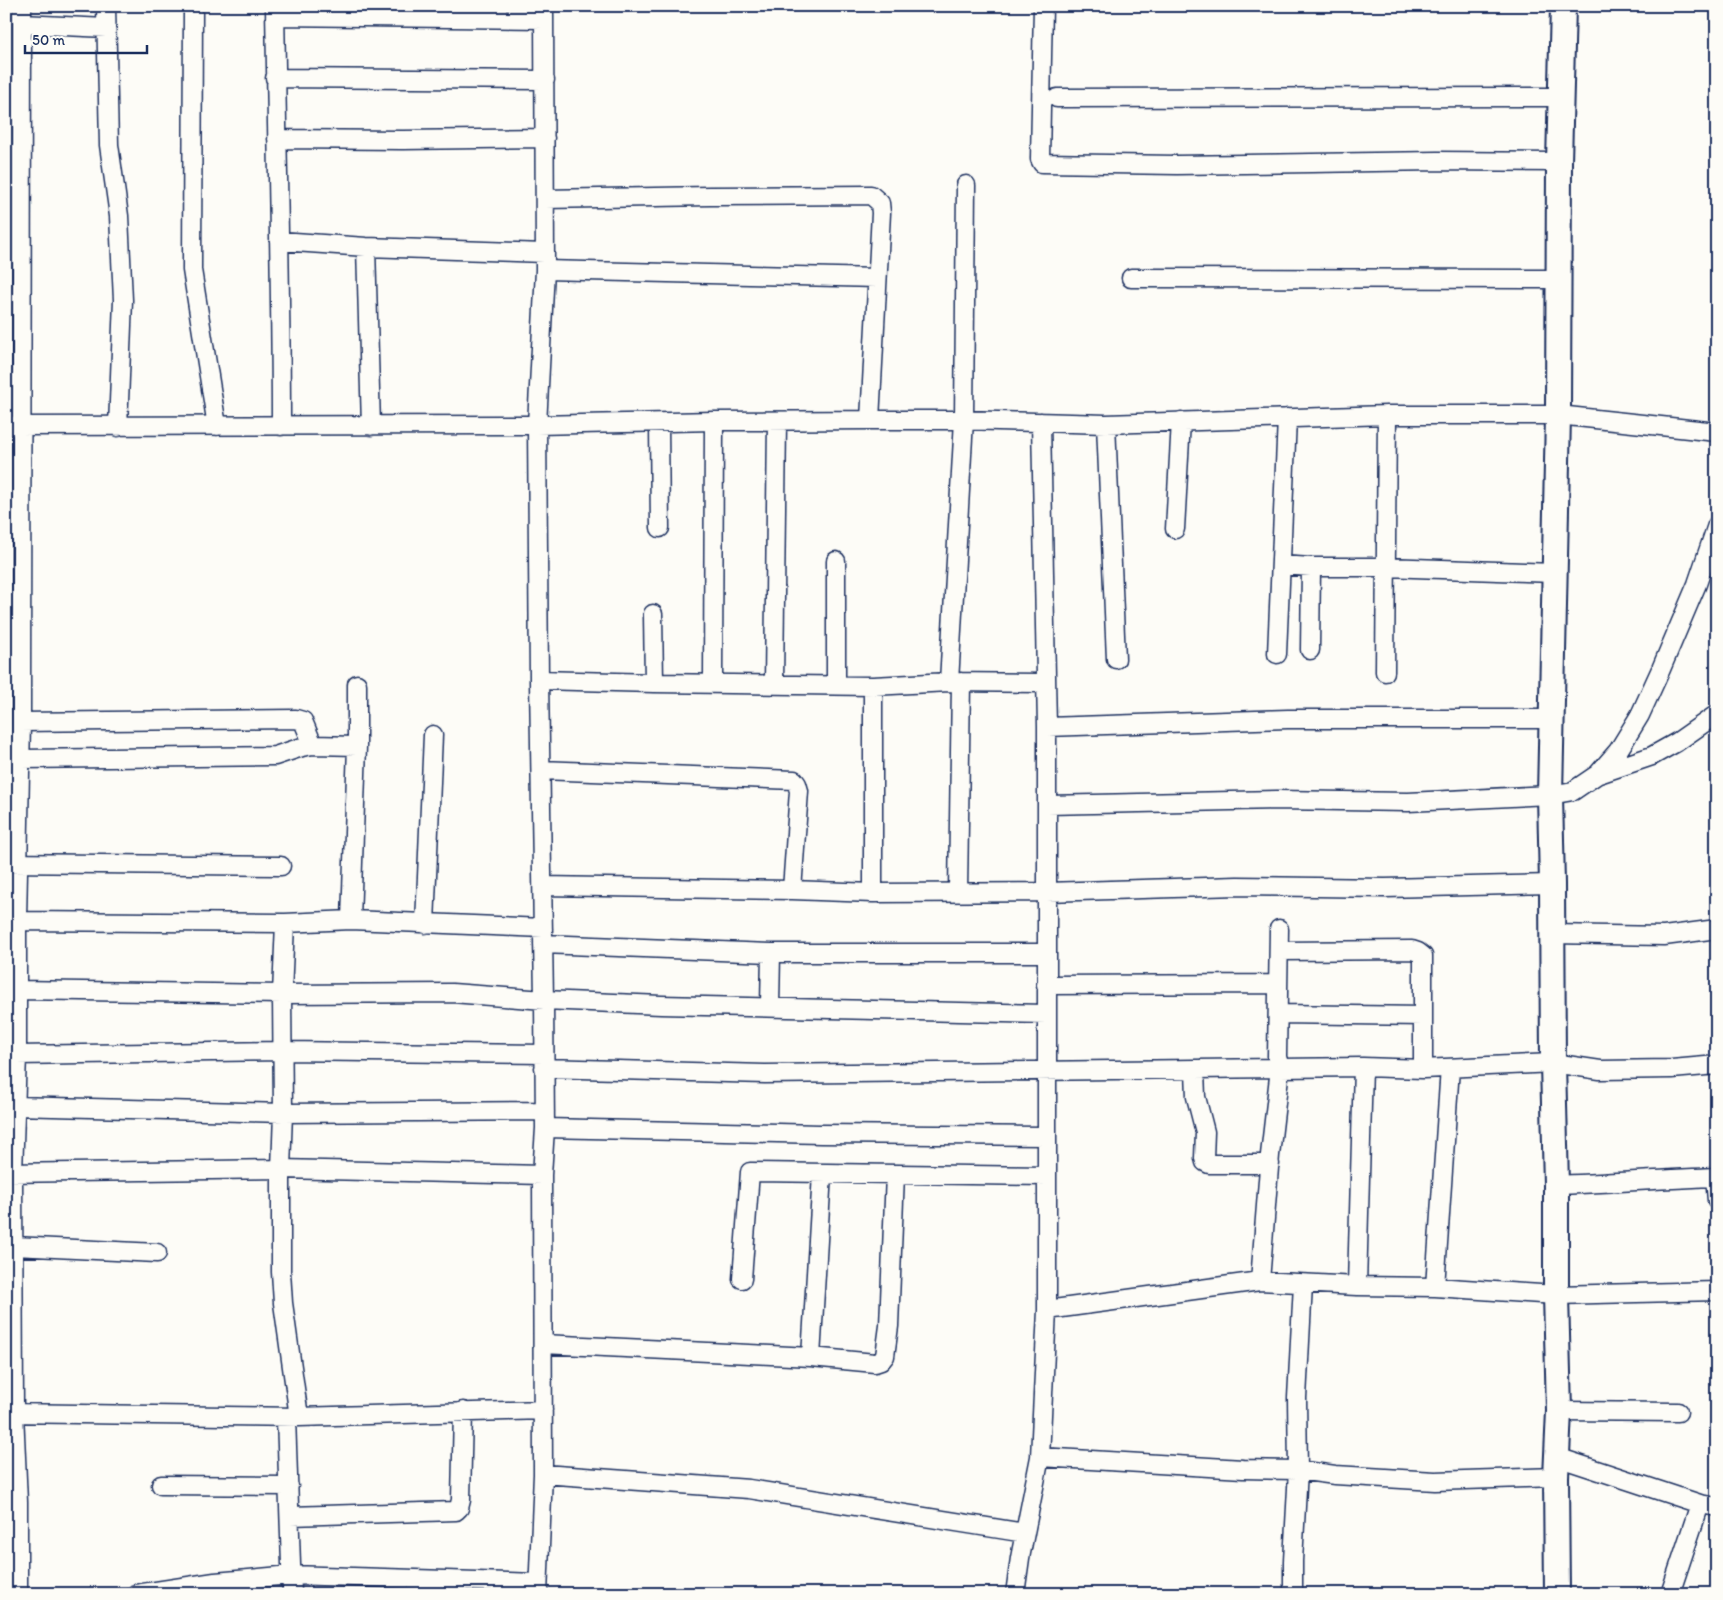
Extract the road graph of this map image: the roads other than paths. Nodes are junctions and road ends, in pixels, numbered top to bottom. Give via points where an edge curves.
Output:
1 (22, 6) edge
2 (106, 6) edge
3 (193, 6) edge
4 (1044, 6) edge
5 (1562, 6) edge
6 (275, 11) edge
7 (544, 12) edge
8 (22, 24) junction
9 (106, 28) junction
10 (14, 69) edge
11 (275, 78) junction
12 (545, 80) junction
13 (1560, 97) junction
14 (1056, 98) dead end
15 (545, 138) junction
16 (277, 139) junction
17 (14, 155) edge
18 (1559, 162) junction
19 (966, 185) dead end
20 (545, 199) junction
21 (14, 242) edge
22 (280, 242) junction
23 (366, 247) junction
24 (544, 261) junction
25 (877, 278) junction
26 (1131, 278) dead end
27 (1559, 279) junction
28 (14, 330) edge
29 (1387, 415) junction
30 (1558, 415) junction
31 (1288, 418) junction
32 (777, 420) junction
33 (870, 420) junction
34 (964, 420) junction
35 (714, 421) junction
36 (1181, 421) junction
37 (1041, 422) junction
38 (659, 423) junction
39 (1106, 424) junction
40 (217, 426) junction
41 (282, 426) junction
42 (372, 426) junction
43 (538, 426) junction
44 (14, 427) edge
45 (118, 427) junction
46 (1717, 432) edge
47 (1717, 525) edge
48 (660, 528) dead end
49 (1175, 529) dead end
50 (836, 561) dead end
51 (1281, 565) junction
52 (1311, 567) junction
53 (1386, 567) junction
54 (1554, 572) junction
55 (14, 579) edge
56 (652, 614) dead end
57 (1310, 650) dead end
58 (1277, 654) dead end
59 (1116, 659) dead end
60 (1385, 672) dead end
61 (539, 680) junction
62 (955, 682) junction
63 (654, 683) junction
64 (1045, 683) junction
65 (14, 684) edge
66 (357, 684) dead end
67 (714, 684) junction
68 (774, 684) junction
69 (836, 684) junction
70 (873, 686) junction
71 (1717, 714) edge
72 (1551, 719) junction
73 (21, 722) junction
74 (1047, 727) junction
75 (433, 735) dead end
76 (313, 745) junction
77 (357, 746) junction
78 (16, 768) edge
79 (541, 770) junction
80 (1598, 774) junction
81 (1550, 795) junction
82 (1047, 805) junction
83 (13, 864) edge
84 (281, 866) dead end
85 (1552, 884) junction
86 (543, 886) junction
87 (792, 890) junction
88 (958, 892) junction
89 (1047, 892) junction
90 (873, 893) junction
91 (351, 920) junction
92 (17, 922) junction
93 (285, 923) junction
94 (426, 924) junction
95 (1717, 928) edge
96 (1280, 930) dead end
97 (1552, 934) junction
98 (543, 936) junction
99 (1279, 951) junction
100 (771, 953) junction
101 (1046, 953) junction
102 (1278, 984) junction
103 (1046, 985) junction
104 (17, 990) junction
105 (282, 994) junction
106 (544, 1000) junction
107 (770, 1006) junction
108 (1046, 1014) junction
109 (1278, 1014) junction
110 (1423, 1016) junction
111 (12, 1028) edge
112 (283, 1051) junction
113 (17, 1055) junction
114 (544, 1061) junction
115 (1553, 1063) junction
116 (1717, 1065) edge
117 (1364, 1067) junction
118 (1280, 1068) junction
119 (1450, 1068) junction
120 (1423, 1069) junction
121 (1047, 1070) junction
122 (1195, 1070) junction
123 (12, 1083) edge
124 (15, 1106) junction
125 (283, 1113) junction
126 (545, 1120) junction
127 (1047, 1136) junction
128 (10, 1138) edge
129 (1270, 1164) junction
130 (281, 1169) junction
131 (10, 1173) edge
132 (822, 1174) junction
133 (894, 1174) junction
134 (542, 1176) junction
135 (1047, 1176) junction
136 (1716, 1177) edge
137 (1556, 1185) junction
138 (1717, 1201) edge
139 (12, 1253) edge
140 (157, 1253) dead end
141 (742, 1279) dead end
142 (1260, 1281) junction
143 (1303, 1284) junction
144 (1357, 1286) junction
145 (1435, 1287) junction
146 (1717, 1291) edge
147 (1556, 1296) junction
148 (1047, 1310) junction
149 (11, 1343) edge
150 (543, 1344) junction
151 (811, 1357) junction
152 (543, 1410) junction
153 (463, 1411) junction
154 (1559, 1411) junction
155 (1678, 1412) dead end
156 (10, 1413) edge
157 (292, 1417) junction
158 (1040, 1457) junction
159 (1557, 1467) junction
160 (1298, 1470) junction
161 (543, 1474) junction
162 (162, 1485) dead end
163 (289, 1486) junction
164 (12, 1502) edge
165 (1709, 1505) edge
166 (290, 1516) junction
167 (1025, 1533) junction
168 (291, 1575) junction
169 (538, 1588) edge
170 (18, 1594) edge
171 (136, 1594) edge
172 (292, 1594) edge
173 (1016, 1594) edge
174 (1293, 1594) edge
175 (1557, 1594) edge
176 (1670, 1594) edge

1 - 8 street
2 - 9 street
3 - 40 street via 192,270
4 - 18 street via 1042,163
5 - 13 street
6 - 7 street
6 - 11 street
7 - 12 street
8 - 9 street
8 - 10 street
9 - 45 street via 110,145 119,216 123,300
10 - 17 street
11 - 12 street
11 - 16 street
12 - 15 street
13 - 14 street
13 - 18 street
15 - 16 street
15 - 20 street
16 - 22 street
17 - 21 street
18 - 27 street
19 - 34 street
20 - 24 street
20 - 25 street via 871,195 880,203 881,213
21 - 28 street
22 - 23 street
22 - 41 street
23 - 24 street
23 - 42 street
24 - 25 street
24 - 43 street
25 - 33 street
26 - 27 street
27 - 30 street
28 - 44 street
29 - 30 street
29 - 31 street
29 - 53 street
30 - 46 street
30 - 54 street
31 - 36 street
31 - 51 street
32 - 33 street
32 - 35 street
32 - 68 street
33 - 34 street
34 - 37 street
34 - 62 street
35 - 38 street
35 - 67 street
36 - 39 street
36 - 49 street
37 - 39 street
37 - 64 street
38 - 43 street
38 - 48 street
39 - 59 street
40 - 41 street
40 - 45 street
41 - 42 street
42 - 43 street
43 - 61 street
44 - 45 street
44 - 55 street
47 - 80 street via 1697,584 1640,715 1618,751
50 - 69 street
51 - 52 street
51 - 58 street
52 - 53 street
52 - 57 street
53 - 54 street
53 - 60 street
54 - 72 street
55 - 65 street
56 - 63 street
61 - 63 street
61 - 79 street
62 - 64 street
62 - 70 street
62 - 88 street
63 - 67 street
64 - 74 street
65 - 73 street
66 - 77 street
67 - 68 street
68 - 69 street
69 - 70 street
70 - 90 street
71 - 80 street via 1652,756
72 - 74 street via 1288,719
72 - 81 street
73 - 76 street via 296,719 303,721
73 - 78 street
74 - 82 street
75 - 94 street
76 - 77 street
76 - 78 street via 274,756
77 - 91 street
78 - 83 street
79 - 86 street
79 - 87 street via 794,780 799,791
80 - 81 street via 1572,791
81 - 82 street via 1408,802 1277,800
81 - 85 street
82 - 89 street
83 - 84 street
83 - 92 street
85 - 89 street via 1385,888 1237,886
85 - 97 street
86 - 87 street
86 - 98 street
87 - 90 street
88 - 89 street
88 - 90 street
89 - 101 street
91 - 93 street
91 - 94 street
92 - 93 street
92 - 104 street
93 - 105 street
94 - 98 street
95 - 97 street via 1664,936
96 - 99 street
97 - 115 street
98 - 100 street
98 - 106 street
99 - 102 street
99 - 110 street via 1418,952 1423,956
100 - 101 street
100 - 107 street
101 - 103 street
102 - 103 street
102 - 109 street
103 - 108 street
104 - 105 street
104 - 111 street
105 - 106 street via 452,993
105 - 112 street
106 - 107 street
106 - 114 street
107 - 108 street
108 - 121 street
109 - 110 street
109 - 118 street via 1277,1058
110 - 120 street
111 - 113 street
112 - 113 street
112 - 114 street
112 - 125 street
113 - 123 street
114 - 121 street via 765,1074
114 - 126 street
115 - 116 street via 1600,1070
115 - 119 street
115 - 137 street
117 - 118 street
117 - 120 street
117 - 144 street
118 - 122 street
118 - 129 street
119 - 120 street
119 - 145 street
121 - 122 street
121 - 127 street
122 - 129 street via 1196,1097 1205,1132 1205,1162
123 - 124 street
124 - 125 street
124 - 128 street
125 - 126 street
125 - 130 street
126 - 127 street via 821,1134
126 - 134 street
127 - 135 street
128 - 131 street
129 - 142 street
130 - 131 street
130 - 134 street
130 - 157 street via 280,1237
131 - 139 street
132 - 133 street
132 - 141 street via 750,1172
132 - 151 street
133 - 135 street
133 - 151 street via 889,1326 885,1356 875,1362
134 - 150 street
135 - 148 street
136 - 137 street
136 - 138 street
137 - 147 street
139 - 140 street
139 - 149 street
142 - 143 street
142 - 148 street
143 - 144 street
143 - 160 street via 1297,1398
144 - 145 street
145 - 147 street
146 - 147 street
147 - 154 street
148 - 158 street
149 - 156 street
150 - 151 street
150 - 152 street
152 - 153 street
152 - 161 street
153 - 157 street
153 - 166 street via 461,1500 456,1511
154 - 155 street
154 - 159 street
156 - 157 street
156 - 164 street
157 - 163 street
158 - 160 street
158 - 167 street
159 - 160 street via 1435,1481
159 - 165 street
159 - 175 street
160 - 174 street
161 - 167 street via 749,1489
161 - 169 street
162 - 163 street
163 - 166 street
164 - 170 street
165 - 176 street
166 - 168 street
167 - 173 street
168 - 169 street
168 - 171 street
168 - 172 street

